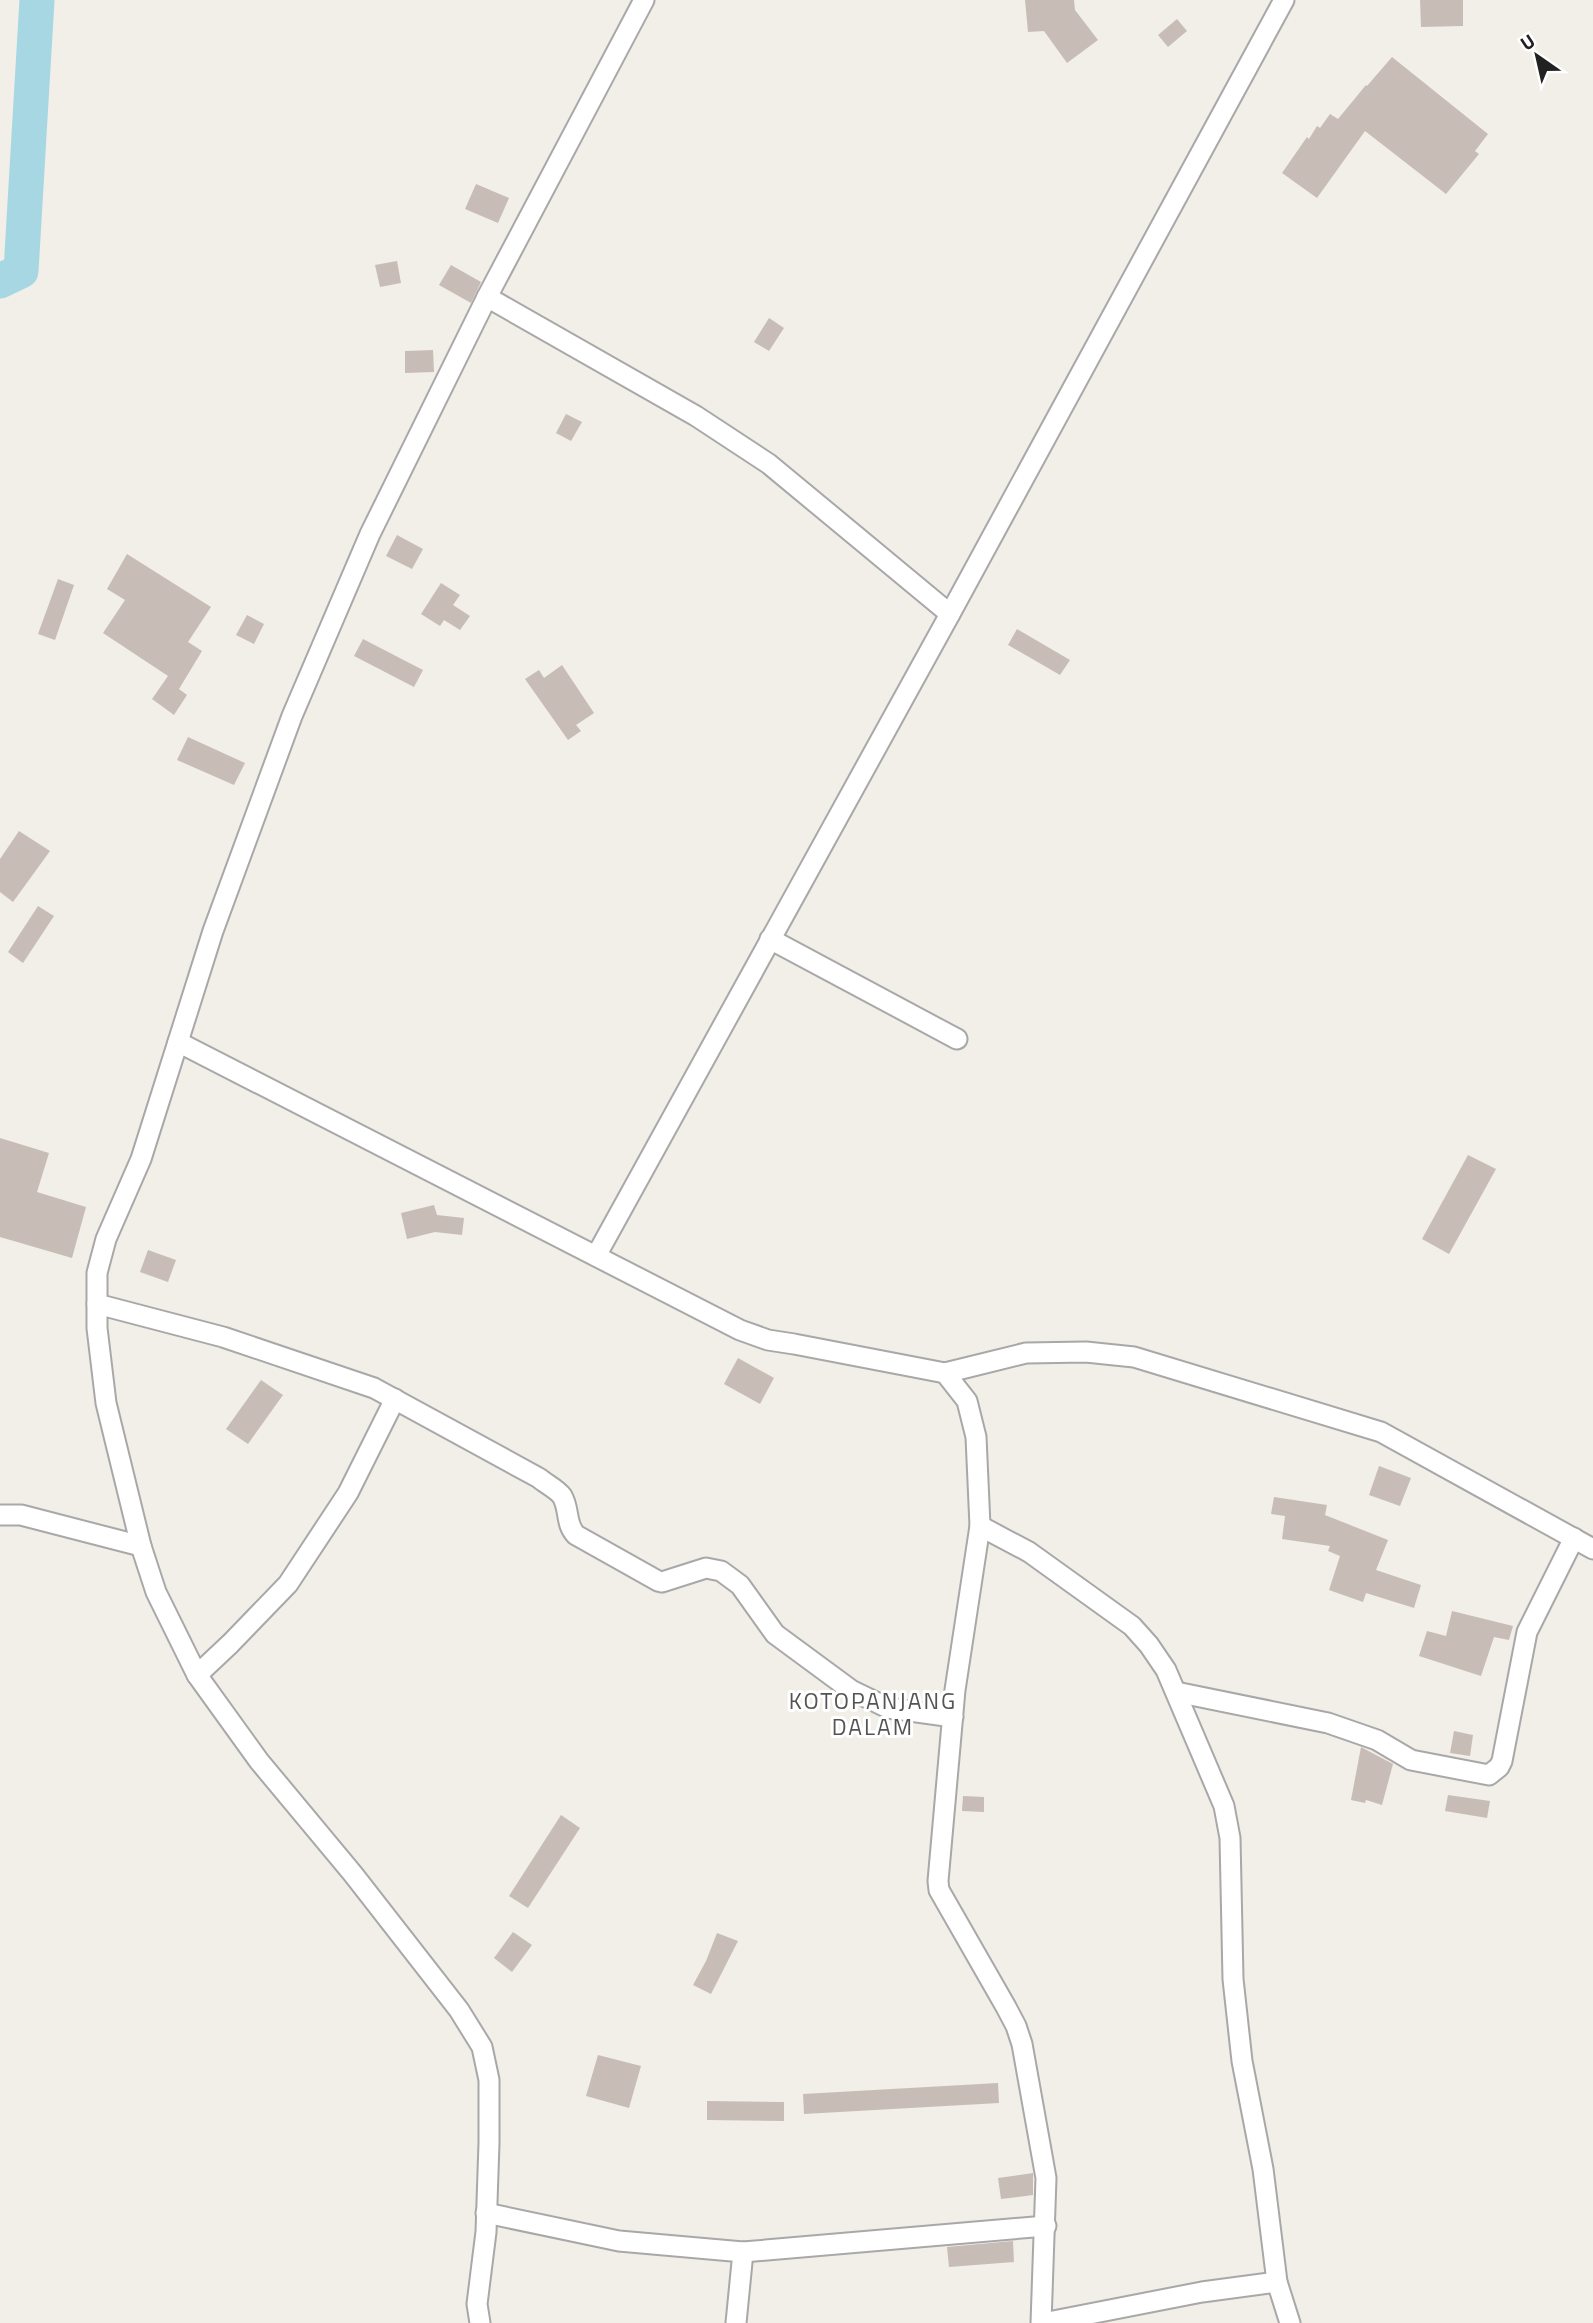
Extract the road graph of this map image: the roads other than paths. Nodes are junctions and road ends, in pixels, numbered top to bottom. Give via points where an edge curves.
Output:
1 (644, 0) edge
2 (1284, 0) edge
3 (487, 297) junction
4 (950, 614) junction
5 (771, 939) junction
6 (957, 1039) dead end
7 (178, 1042) junction
8 (596, 1256) junction
9 (97, 1304) junction
10 (945, 1373) junction
11 (395, 1399) junction
12 (0, 1515) edge
13 (980, 1526) junction
14 (1574, 1538) junction
15 (141, 1546) junction
16 (1593, 1549) edge
17 (197, 1675) junction
18 (1176, 1692) junction
19 (953, 1717) junction
20 (486, 2213) junction
21 (1046, 2226) junction
22 (743, 2252) junction
23 (1277, 2282) junction
24 (480, 2323) edge
25 (736, 2323) edge
26 (1042, 2323) edge
27 (1290, 2323) edge

1 - 3 street
2 - 4 street
3 - 4 street via 696,416 769,464
3 - 7 street via 370,534 292,716 213,930
4 - 5 street
5 - 6 street
5 - 8 street
7 - 8 street
7 - 9 street via 141,1159 106,1238 97,1273
8 - 10 street via 768,1340
9 - 11 street via 223,1337
9 - 15 street via 106,1403
10 - 13 street via 967,1401 976,1437
10 - 14 street via 1026,1353 1134,1357 1381,1432
11 - 17 street via 348,1493 288,1584
11 - 19 street via 556,1490 565,1502 571,1530 645,1576 662,1582 706,1568 721,1571 740,1586 775,1634 851,1690 888,1708
12 - 15 street via 21,1515
13 - 18 street via 1029,1552 1132,1626 1166,1670
13 - 19 street
14 - 16 street
14 - 18 street via 1527,1632 1502,1761 1489,1775 1411,1760 1377,1740 1328,1723
15 - 17 street via 156,1592
17 - 20 street via 459,2011 482,2047 489,2080
18 - 23 street via 1224,1806 1230,1838 1233,1979
19 - 21 street via 939,1890 1019,2035 1046,2178
20 - 22 street via 619,2241
20 - 24 street via 477,2304
21 - 22 street
21 - 26 street
22 - 25 street
23 - 26 street
23 - 27 street

